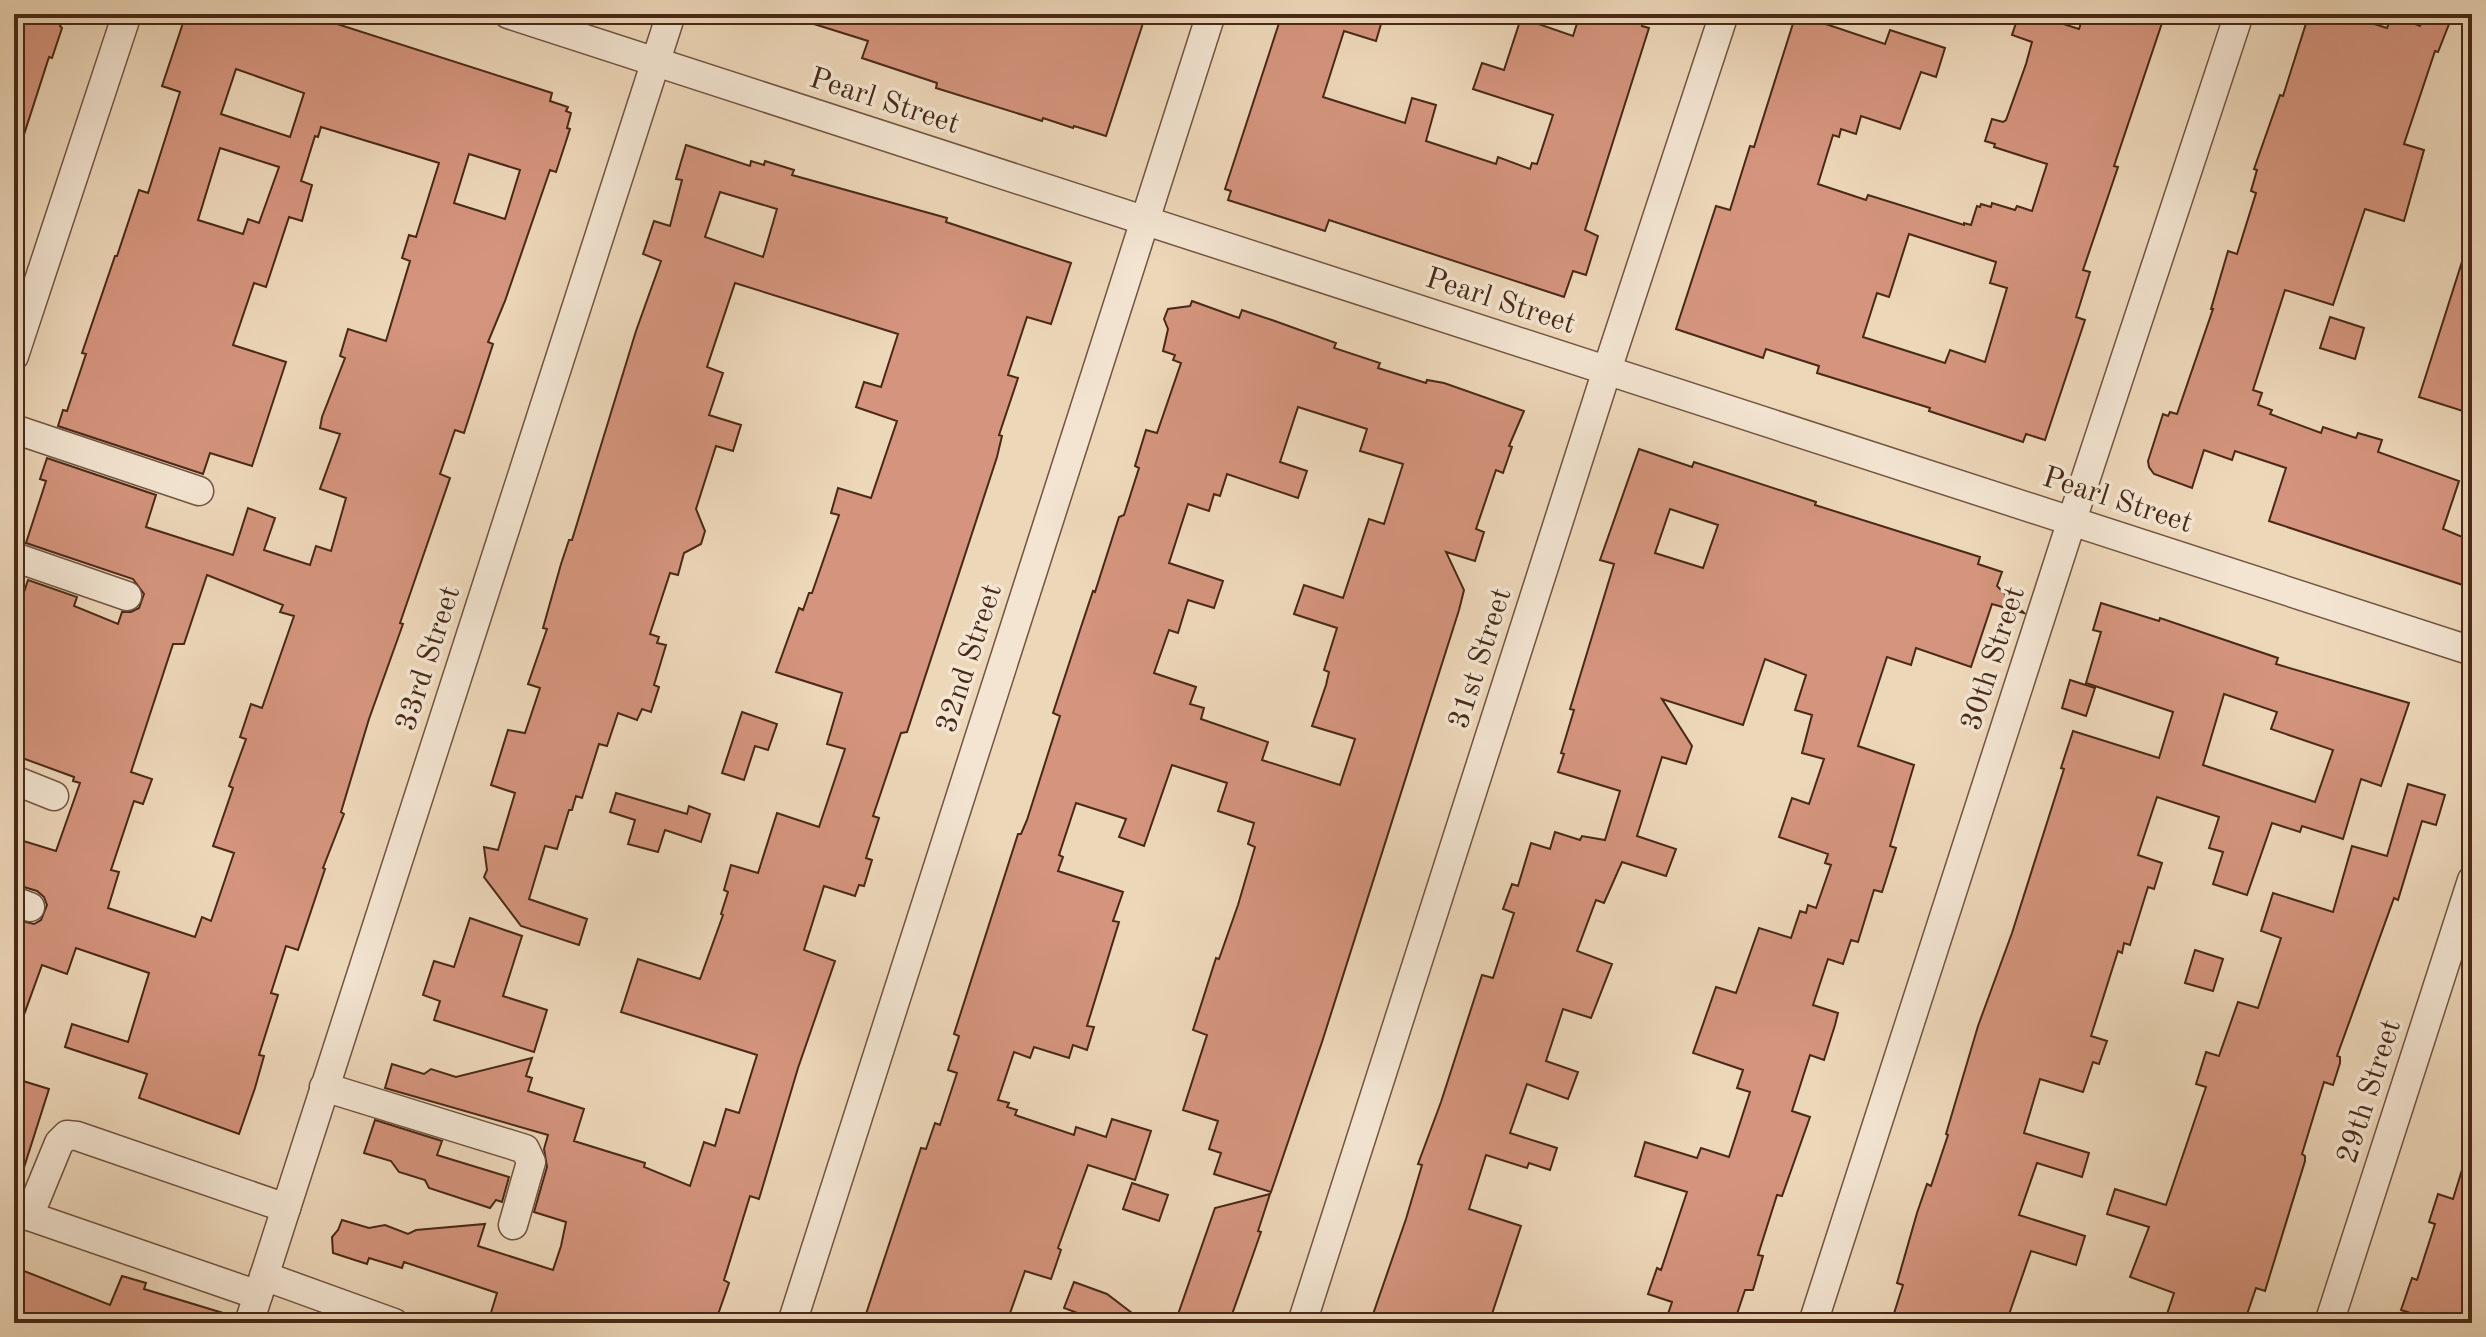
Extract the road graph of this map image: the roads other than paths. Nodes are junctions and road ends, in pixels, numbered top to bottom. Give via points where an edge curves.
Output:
1 (127, 14) edge
2 (508, 14) edge
3 (671, 14) edge
4 (1211, 14) edge
5 (1724, 14) edge
6 (2239, 14) edge
7 (656, 61) junction
8 (1143, 220) junction
9 (14, 356) edge
10 (1607, 370) junction
11 (14, 429) edge
12 (199, 491) dead end
13 (2072, 520) junction
14 (14, 557) edge
15 (127, 596) dead end
16 (2472, 651) edge
17 (14, 780) edge
18 (54, 796) dead end
19 (2472, 880) edge
20 (324, 1087) junction
21 (286, 1208) junction
22 (22, 1212) edge
23 (513, 1225) dead end
24 (261, 1286) junction
25 (249, 1323) edge
26 (394, 1323) edge
27 (792, 1323) edge
28 (1302, 1323) edge
29 (1813, 1323) edge
30 (2329, 1323) edge

1 - 9 street
2 - 7 street, Pearl Street
3 - 7 street, 33rd Street
4 - 8 street, 32nd Street
5 - 10 street, 31st Street
6 - 13 street, 30th Street
7 - 8 street, Pearl Street
7 - 20 street, 33rd Street
8 - 10 street, Pearl Street
8 - 27 street, 32nd Street
10 - 13 street, Pearl Street
10 - 28 street, 31st Street
11 - 12 street
13 - 16 street, Pearl Street
13 - 29 street, 30th Street
14 - 15 street
17 - 18 street
19 - 30 street, 29th Street
20 - 21 street, 33rd Street
20 - 23 street via 525,1149 531,1162
21 - 22 street via 67,1135
21 - 24 street, 33rd Street
22 - 24 street
24 - 25 street, 33rd Street
24 - 26 street

